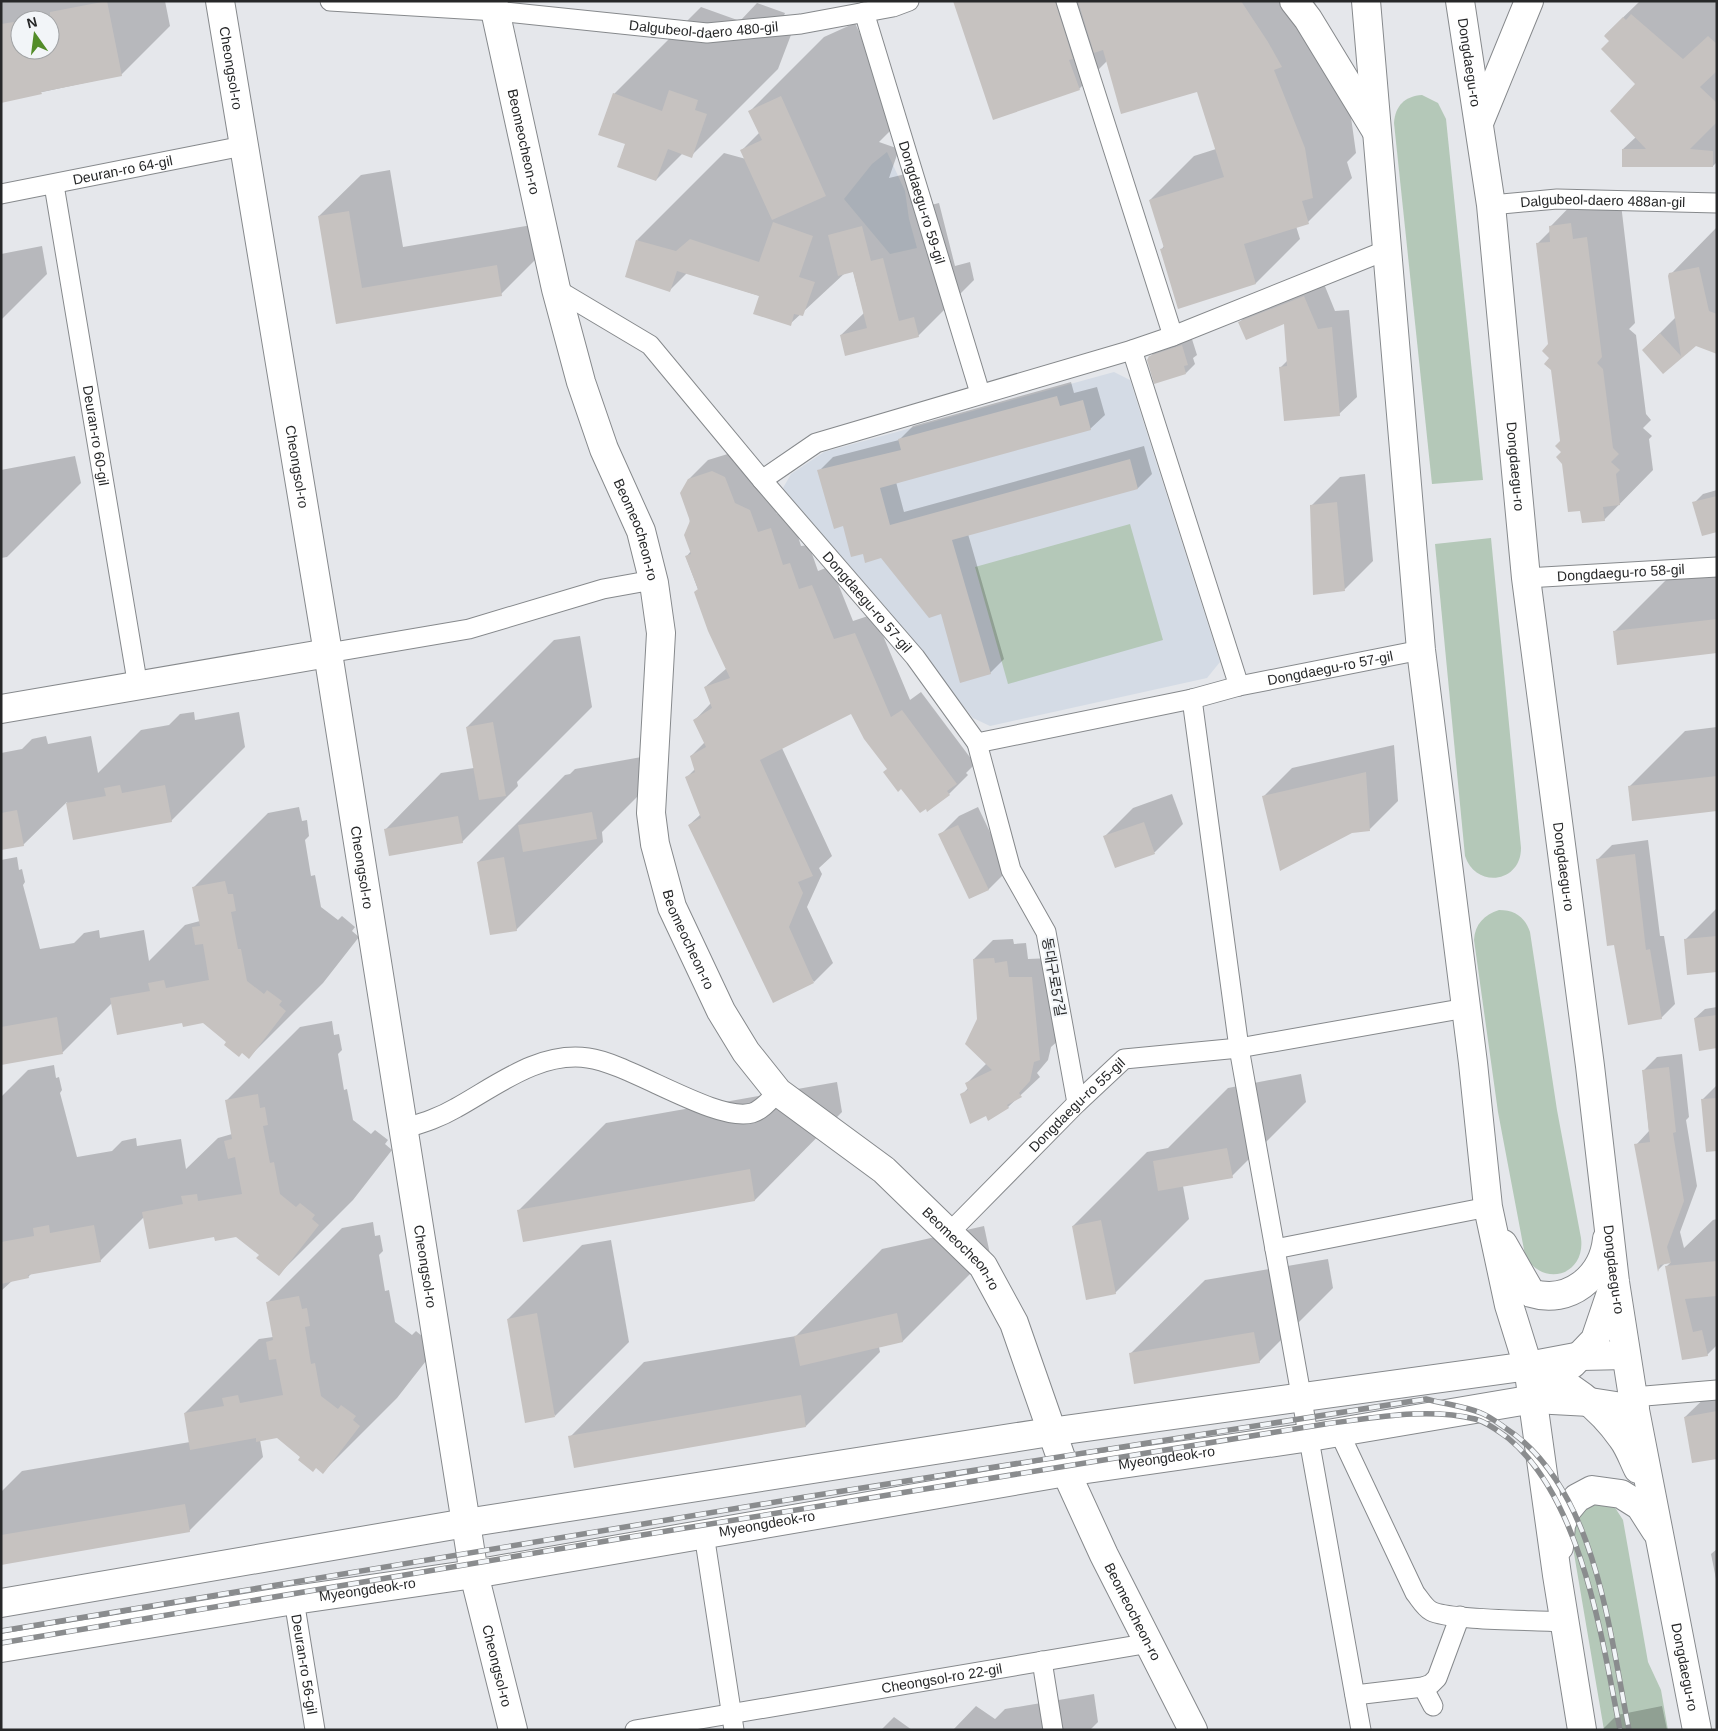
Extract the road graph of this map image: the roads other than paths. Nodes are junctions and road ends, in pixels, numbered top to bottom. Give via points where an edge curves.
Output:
1 (220, 1) edge
2 (330, 1) edge
3 (1066, 1) edge
4 (1294, 1) edge
5 (1366, 1) edge
6 (1460, 1) edge
7 (1528, 1) edge
8 (898, 3) edge
9 (495, 6) edge
10 (864, 12) junction
11 (1479, 124) junction
12 (1379, 135) junction
13 (243, 146) junction
14 (54, 185) junction
15 (1, 194) edge
16 (1717, 203) edge
17 (1491, 205) junction
18 (1387, 250) junction
19 (556, 290) junction
20 (1173, 336) junction
21 (1132, 350) junction
22 (980, 393) junction
23 (762, 480) junction
24 (1717, 567) edge
25 (1526, 578) junction
26 (653, 580) junction
27 (1421, 650) junction
28 (328, 654) junction
29 (138, 686) junction
30 (1239, 686) junction
31 (1192, 699) junction
32 (1, 709) edge
33 (977, 743) junction
34 (1466, 1008) junction
35 (1239, 1048) junction
36 (778, 1092) junction
37 (1076, 1103) junction
38 (403, 1129) junction
39 (1490, 1216) junction
40 (1608, 1230) junction
41 (949, 1233) junction
42 (1275, 1249) junction
43 (1615, 1282) junction
44 (1626, 1355) junction
45 (1581, 1356) junction
46 (1528, 1366) junction
47 (1557, 1378) junction
48 (1717, 1390) edge
49 (1300, 1398) junction
50 (1534, 1399) junction
51 (1590, 1402) junction
52 (1634, 1403) junction
53 (1050, 1432) junction
54 (1339, 1432) junction
55 (1310, 1437) junction
56 (1066, 1472) junction
57 (1654, 1504) junction
58 (466, 1523) junction
59 (704, 1534) junction
60 (1661, 1541) junction
61 (474, 1574) junction
62 (1557, 1575) junction
63 (294, 1600) junction
64 (1, 1603) edge
65 (1460, 1616) junction
66 (1564, 1622) junction
67 (1150, 1643) junction
68 (1, 1648) edge
69 (1042, 1661) junction
70 (1423, 1687) junction
71 (1355, 1695) junction
72 (1433, 1706) dead end
73 (733, 1722) edge
74 (315, 1730) edge
75 (513, 1730) edge
76 (635, 1730) edge
77 (1053, 1730) edge
78 (1193, 1730) edge
79 (1361, 1730) edge
80 (1582, 1730) edge
81 (1697, 1730) edge

1 - 13 main road, Cheongsol-ro
2 - 9 street
3 - 20 street
4 - 12 main road
5 - 12 main road
6 - 11 main road, Dongdaegu-ro
7 - 11 main road
8 - 10 street, Dalgubeol-daero 480-gil
9 - 10 street, Dalgubeol-daero 480-gil via 707,33 801,24
9 - 19 main road, Beomeocheon-ro
10 - 22 street, Dongdaegu-ro 59-gil
11 - 17 main road, Dongdaegu-ro
12 - 18 main road
13 - 14 street, Deuran-ro 64-gil
13 - 28 main road, Cheongsol-ro
14 - 15 street, Deuran-ro 64-gil
14 - 29 street, Deuran-ro 60-gil
16 - 17 street, Dalgubeol-daero 488an-gil via 1557,199
17 - 25 main road, Dongdaegu-ro
18 - 20 street
18 - 27 main road
19 - 23 street, Dongdaegu-ro 57-gil via 650,344
19 - 26 main road, Beomeocheon-ro via 581,382 604,449 640,531
20 - 21 street
21 - 22 street
21 - 30 street
22 - 23 street via 816,443
23 - 33 street, Dongdaegu-ro 57-gil via 915,657
24 - 25 street, Dongdaegu-ro 58-gil
25 - 40 main road, Dongdaegu-ro via 1590,1066
26 - 28 street via 603,588 469,629
26 - 36 main road, Beomeocheon-ro via 661,632 651,813 655,844 672,908 721,1011 746,1052
27 - 30 street, Dongdaegu-ro 57-gil
27 - 34 main road
28 - 29 main road
28 - 38 main road, Cheongsol-ro
29 - 32 main road
30 - 31 street, Dongdaegu-ro 57-gil
31 - 33 street, Dongdaegu-ro 57-gil
31 - 35 street
33 - 37 street, 동대구로57길 via 1011,870 1046,932
34 - 35 street, Dongdaegu-ro 55-gil
34 - 39 main road
35 - 37 street, Dongdaegu-ro 55-gil via 1124,1059
35 - 42 street
36 - 38 street via 761,1108 743,1114 718,1110 616,1067 576,1057 545,1062 520,1071 438,1118
36 - 41 main road, Beomeocheon-ro via 884,1170
37 - 41 street, Dongdaegu-ro 55-gil
38 - 58 main road, Cheongsol-ro
39 - 40 main road via 1531,1293 1542,1297 1573,1291 1589,1280 1606,1253
39 - 42 street
39 - 46 main road via 1509,1305
40 - 43 main road, Dongdaegu-ro
41 - 53 main road, Beomeocheon-ro via 983,1266 1014,1323
42 - 49 street
43 - 44 main road, Dongdaegu-ro
43 - 45 main road via 1595,1340
44 - 45 main road
44 - 52 main road, Dongdaegu-ro
45 - 46 main road
45 - 47 main road
46 - 47 main road
46 - 49 main road
46 - 50 main road
47 - 50 main road
47 - 51 main road
48 - 52 street
49 - 53 main road
49 - 55 street
50 - 51 main road, Myeongdeok-ro
50 - 54 main road, Myeongdeok-ro
50 - 62 main road
51 - 52 main road, Myeongdeok-ro
51 - 57 main road via 1623,1438
52 - 57 main road, Dongdaegu-ro
53 - 56 main road, Beomeocheon-ro
53 - 58 main road
54 - 55 main road, Myeongdeok-ro
54 - 65 street via 1415,1594 1431,1610
55 - 56 main road, Myeongdeok-ro
55 - 71 street
56 - 59 main road, Myeongdeok-ro
56 - 67 main road, Beomeocheon-ro
57 - 60 main road, Dongdaegu-ro
58 - 61 main road, Cheongsol-ro
58 - 64 main road
59 - 61 main road, Myeongdeok-ro
59 - 73 street
60 - 62 main road via 1640,1506 1621,1494 1592,1490 1577,1498 1567,1510 1561,1525
60 - 81 main road, Dongdaegu-ro
61 - 63 main road, Myeongdeok-ro
61 - 75 main road, Cheongsol-ro
62 - 66 main road
63 - 68 main road, Myeongdeok-ro
63 - 74 street, Deuran-ro 56-gil
65 - 66 street
65 - 70 street via 1437,1678
66 - 80 main road
67 - 69 street, Cheongsol-ro 22-gil
67 - 78 main road, Beomeocheon-ro
69 - 73 street, Cheongsol-ro 22-gil
69 - 77 street
70 - 71 street
70 - 72 street
71 - 79 street
73 - 76 street, Cheongsol-ro 22-gil

